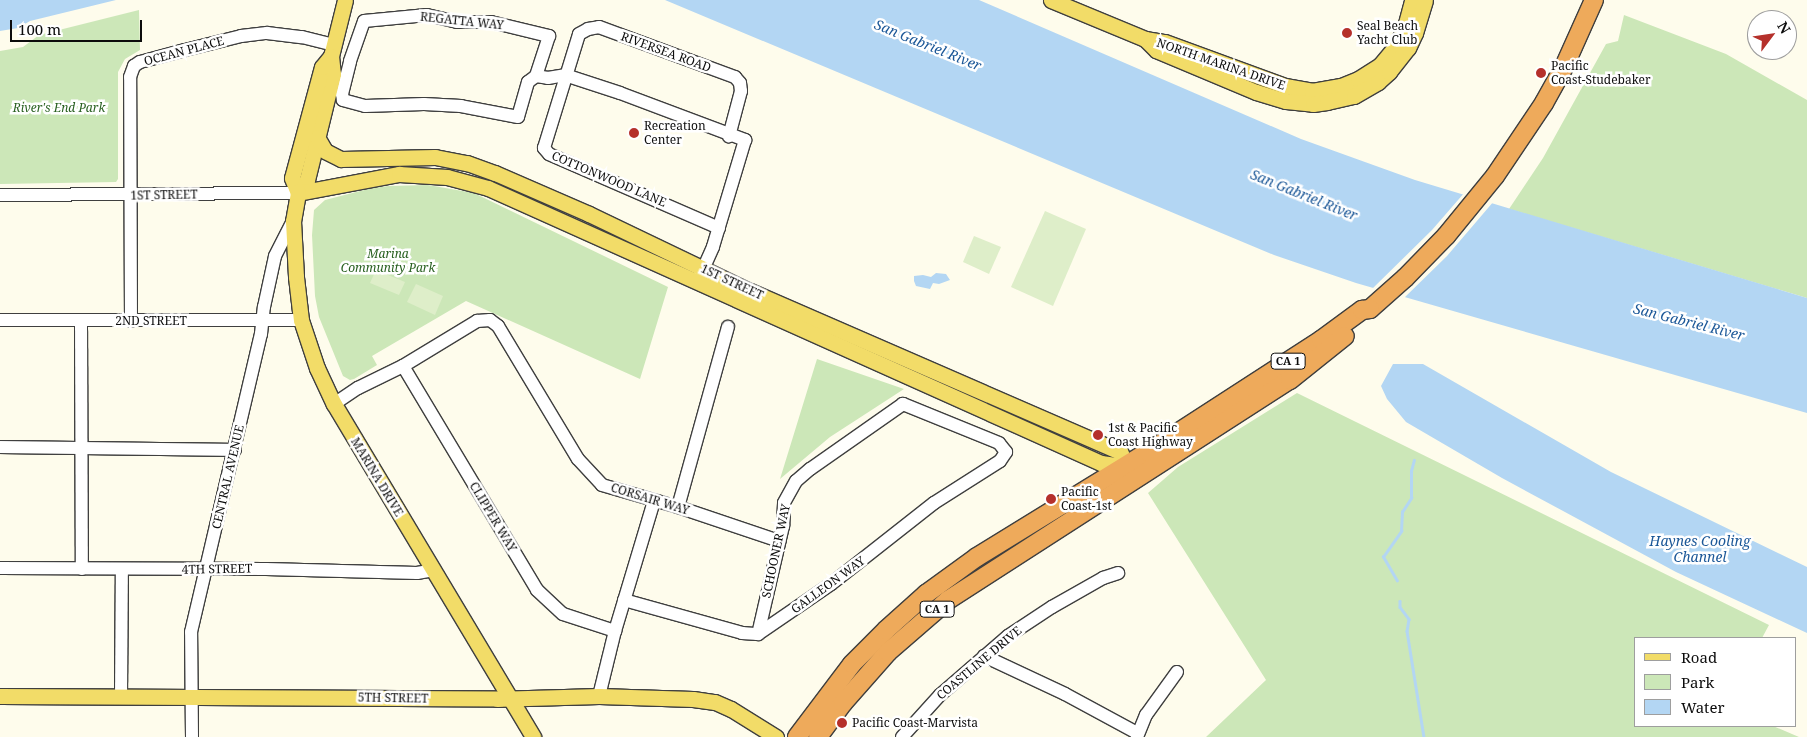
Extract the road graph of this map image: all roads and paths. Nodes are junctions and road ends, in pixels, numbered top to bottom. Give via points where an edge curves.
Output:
1 (346, 0) edge
2 (1051, 0) edge
3 (1412, 0) edge
4 (1425, 0) edge
5 (1592, 0) edge
6 (333, 50) junction
7 (350, 61) junction
8 (1384, 69) junction
9 (536, 76) junction
10 (565, 76) junction
11 (729, 136) junction
12 (317, 137) junction
13 (389, 156) junction
14 (328, 187) junction
15 (298, 194) junction
16 (0, 195) edge
17 (129, 196) junction
18 (293, 221) junction
19 (719, 228) junction
20 (704, 268) junction
21 (697, 282) junction
22 (1371, 308) junction
23 (0, 320) edge
24 (262, 320) junction
25 (302, 320) junction
26 (81, 321) junction
27 (130, 322) junction
28 (728, 327) dead end
29 (403, 366) junction
30 (334, 404) junction
31 (0, 447) edge
32 (82, 448) junction
33 (235, 450) junction
34 (1006, 452) joint
35 (1127, 464) junction
36 (1143, 474) junction
37 (654, 501) junction
38 (678, 507) junction
39 (779, 541) junction
40 (0, 568) edge
41 (82, 569) junction
42 (122, 569) junction
43 (206, 570) junction
44 (434, 570) junction
45 (1118, 573) dead end
46 (624, 600) junction
47 (615, 631) junction
48 (758, 634) junction
49 (984, 656) junction
50 (1177, 672) dead end
51 (0, 696) edge
52 (191, 696) junction
53 (599, 696) junction
54 (121, 697) junction
55 (510, 698) junction
56 (1137, 735) edge
57 (905, 736) edge
58 (192, 737) edge
59 (533, 737) edge
60 (776, 737) edge
61 (797, 737) edge
62 (818, 737) edge

1 - 6 main road, MARINA DRIVE
2 - 8 main road, NORTH MARINA DRIVE via 1145,39 1165,42 1297,90 1341,86
3 - 8 main road
4 - 8 main road via 1408,48
5 - 22 highway, CA 1 via 1564,67 1544,103 1489,184 1446,236
6 - 7 street
6 - 12 main road, MARINA DRIVE via 333,74
6 - 15 main road, MARINA DRIVE via 322,67 292,178
6 - 17 street, OCEAN PLACE via 302,37 267,33 222,41 134,66 130,77
7 - 9 street via 342,97 346,103 365,106 461,106 518,117 528,82
7 - 9 street, REGATTA WAY via 364,21 427,15 457,22 491,22 549,36
9 - 10 street
10 - 11 street via 620,93
10 - 11 street, RIVERSEA ROAD via 579,34 588,29 599,27 666,51 735,78 740,83 741,91
10 - 19 street, COTTONWOOD LANE via 544,148 546,152
11 - 19 street via 745,140
12 - 13 main road via 325,151 341,159
12 - 15 main road, MARINA DRIVE via 307,180
13 - 14 main road, 1ST STREET
13 - 20 main road, 1ST STREET via 435,157 467,163 590,214
14 - 15 main road, 1ST STREET
14 - 21 main road, 1ST STREET via 398,174 448,177 468,182 509,197
15 - 17 street, 1ST STREET
15 - 18 main road, MARINA DRIVE
16 - 17 street, 1ST STREET
17 - 27 street
18 - 24 street, CENTRAL AVENUE via 275,256
18 - 25 main road, MARINA DRIVE
19 - 20 street
20 - 21 street
20 - 35 main road, 1ST STREET via 1120,452
21 - 35 main road, 1ST STREET via 1101,463
22 - 35 highway, CA 1 via 1362,310 1322,340
22 - 36 highway, CA 1 via 1368,316 1290,380
23 - 26 street, 2ND STREET
24 - 25 street, 2ND STREET
24 - 27 street, 2ND STREET
24 - 33 street, CENTRAL AVENUE
25 - 30 main road, MARINA DRIVE via 317,368
26 - 27 street, 2ND STREET
26 - 32 street
28 - 38 street
29 - 30 street
29 - 37 street, CORSAIR WAY via 477,321 486,319 498,326 578,459 602,484
29 - 47 street, CLIPPER WAY via 537,590 563,614
30 - 44 main road, MARINA DRIVE
31 - 32 street
32 - 33 street
32 - 41 street
33 - 43 street, CENTRAL AVENUE
34 - 39 street, SCHOONER WAY via 999,443 902,404 796,481 784,504
34 - 48 street, GALLEON WAY via 1000,460 934,503 831,584
35 - 36 main road, 1ST STREET
35 - 61 highway, CA 1 via 977,557 926,594 852,664
36 - 62 highway, CA 1 via 948,600 888,652 843,702
37 - 38 street, CORSAIR WAY
37 - 46 street
38 - 39 street, CORSAIR WAY
39 - 48 street, SCHOONER WAY
40 - 41 street, 4TH STREET
41 - 42 street, 4TH STREET
42 - 43 street, 4TH STREET
42 - 54 street
43 - 44 street, 4TH STREET via 417,573
43 - 52 street, CENTRAL AVENUE via 191,632
44 - 55 main road, MARINA DRIVE
45 - 49 street, COASTLINE DRIVE via 1052,607
46 - 47 street
46 - 48 street via 742,633
47 - 53 street
49 - 56 street via 1065,694
49 - 57 street, COASTLINE DRIVE via 940,695
50 - 56 street via 1146,715
51 - 54 main road, 5TH STREET
52 - 54 main road, 5TH STREET
52 - 55 main road, 5TH STREET
52 - 58 street, CENTRAL AVENUE
53 - 55 main road, 5TH STREET
53 - 60 main road, 5TH STREET via 693,698 715,702 755,722
55 - 59 main road, MARINA DRIVE

